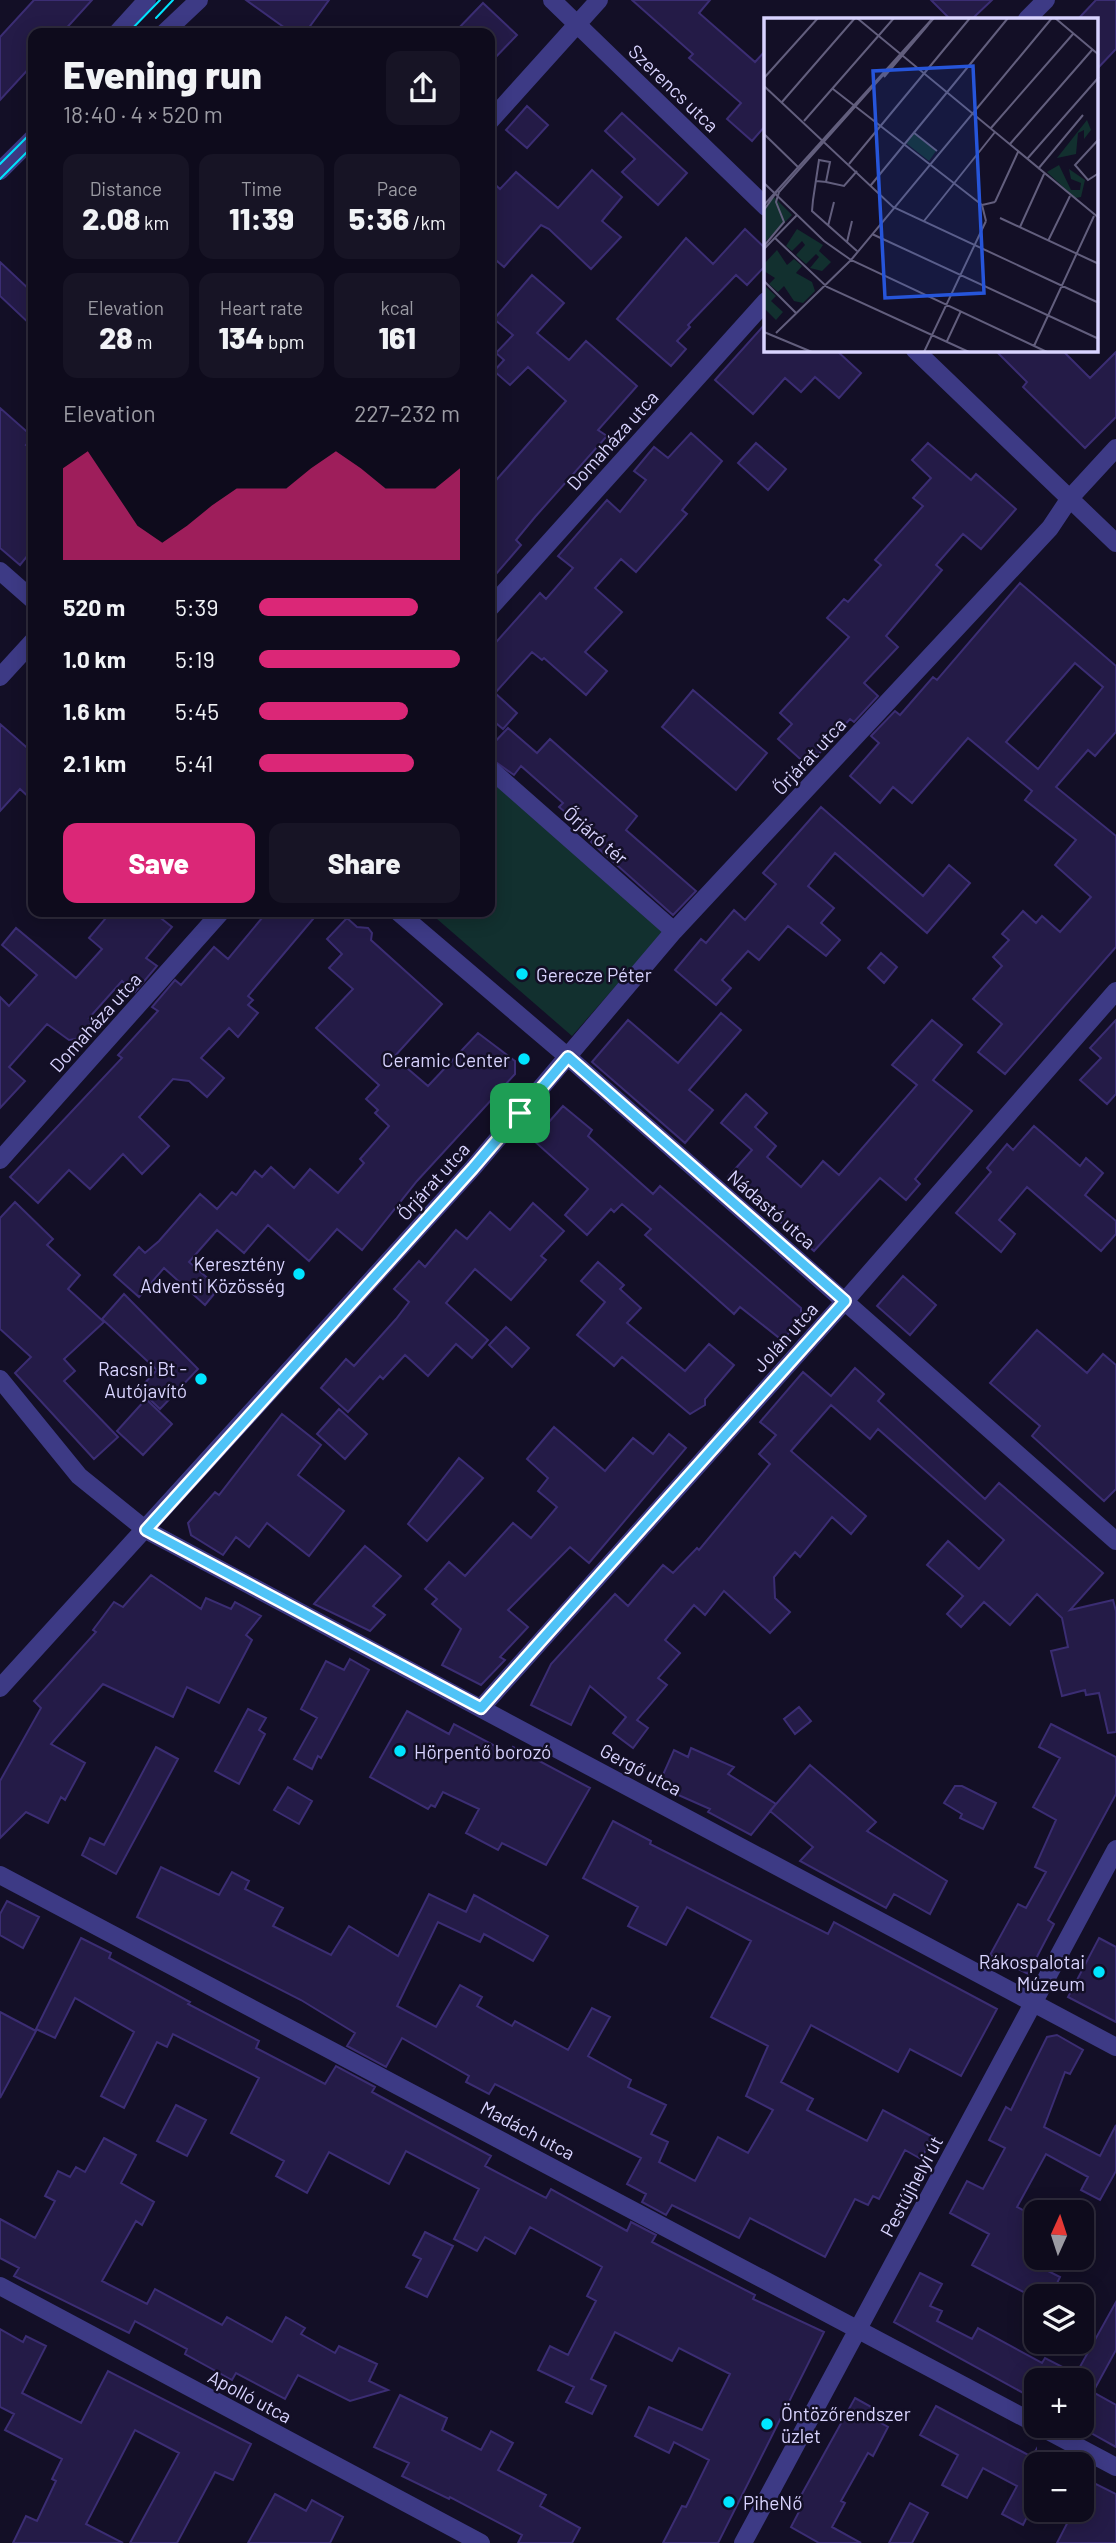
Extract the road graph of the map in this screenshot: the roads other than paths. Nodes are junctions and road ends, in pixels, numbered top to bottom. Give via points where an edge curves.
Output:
1 (146, 0) edge
2 (199, 0) edge
3 (552, 0) edge
4 (599, 0) edge
5 (1046, 0) edge
6 (1028, 18) edge
7 (577, 24) junction
8 (121, 28) edge
9 (169, 28) edge
10 (495, 115) edge
11 (28, 143) edge
12 (0, 172) edge
13 (764, 205) edge
14 (764, 303) edge
15 (917, 352) edge
16 (1116, 448) edge
17 (1070, 498) junction
18 (1116, 543) edge
19 (0, 571) edge
20 (28, 596) edge
21 (495, 602) edge
22 (28, 646) edge
23 (0, 677) edge
24 (495, 773) edge
25 (216, 917) edge
26 (404, 917) edge
27 (674, 931) junction
28 (1116, 991) edge
29 (568, 1057) junction
30 (0, 1160) edge
31 (845, 1301) junction
32 (0, 1379) edge
33 (146, 1530) junction
34 (1116, 1541) edge
35 (0, 1688) edge
36 (481, 1708) junction
37 (1116, 1849) edge
38 (0, 1875) edge
39 (1034, 2003) junction
40 (1116, 2047) edge
41 (0, 2286) edge
42 (859, 2328) junction
43 (1024, 2418) edge
44 (1061, 2438) edge
45 (1116, 2467) edge
46 (481, 2543) edge
47 (743, 2543) edge

1 - 8 street
2 - 9 street
3 - 7 street, Szerencs utca
4 - 7 street
5 - 6 street
7 - 10 street
7 - 13 street, Szerencs utca
11 - 12 street
14 - 21 street, Domaháza utca
15 - 17 street
16 - 17 street, Őrjárat utca
17 - 18 street
17 - 27 street, Őrjárat utca via 1050,528
19 - 20 street
22 - 23 street
24 - 27 street, Őrjáró tér
25 - 30 street, Domaháza utca
26 - 29 street, Nádastó utca
27 - 29 street, Őrjárat utca
28 - 31 street, Jolán utca
29 - 31 street, Nádastó utca
29 - 33 street, Őrjárat utca
31 - 34 street, Nádastó utca
31 - 36 street, Jolán utca
32 - 33 street, Gergő utca via 79,1476
33 - 35 street, Őrjárat utca
33 - 36 street, Gergő utca
36 - 39 street, Gergő utca
37 - 39 street, Pestújhelyi út
38 - 42 street, Madách utca
39 - 40 street, Gergő utca
39 - 42 street, Pestújhelyi út
41 - 46 street, Apolló utca
42 - 43 street, Madách utca
42 - 47 street, Pestújhelyi út
44 - 45 street, Madách utca

